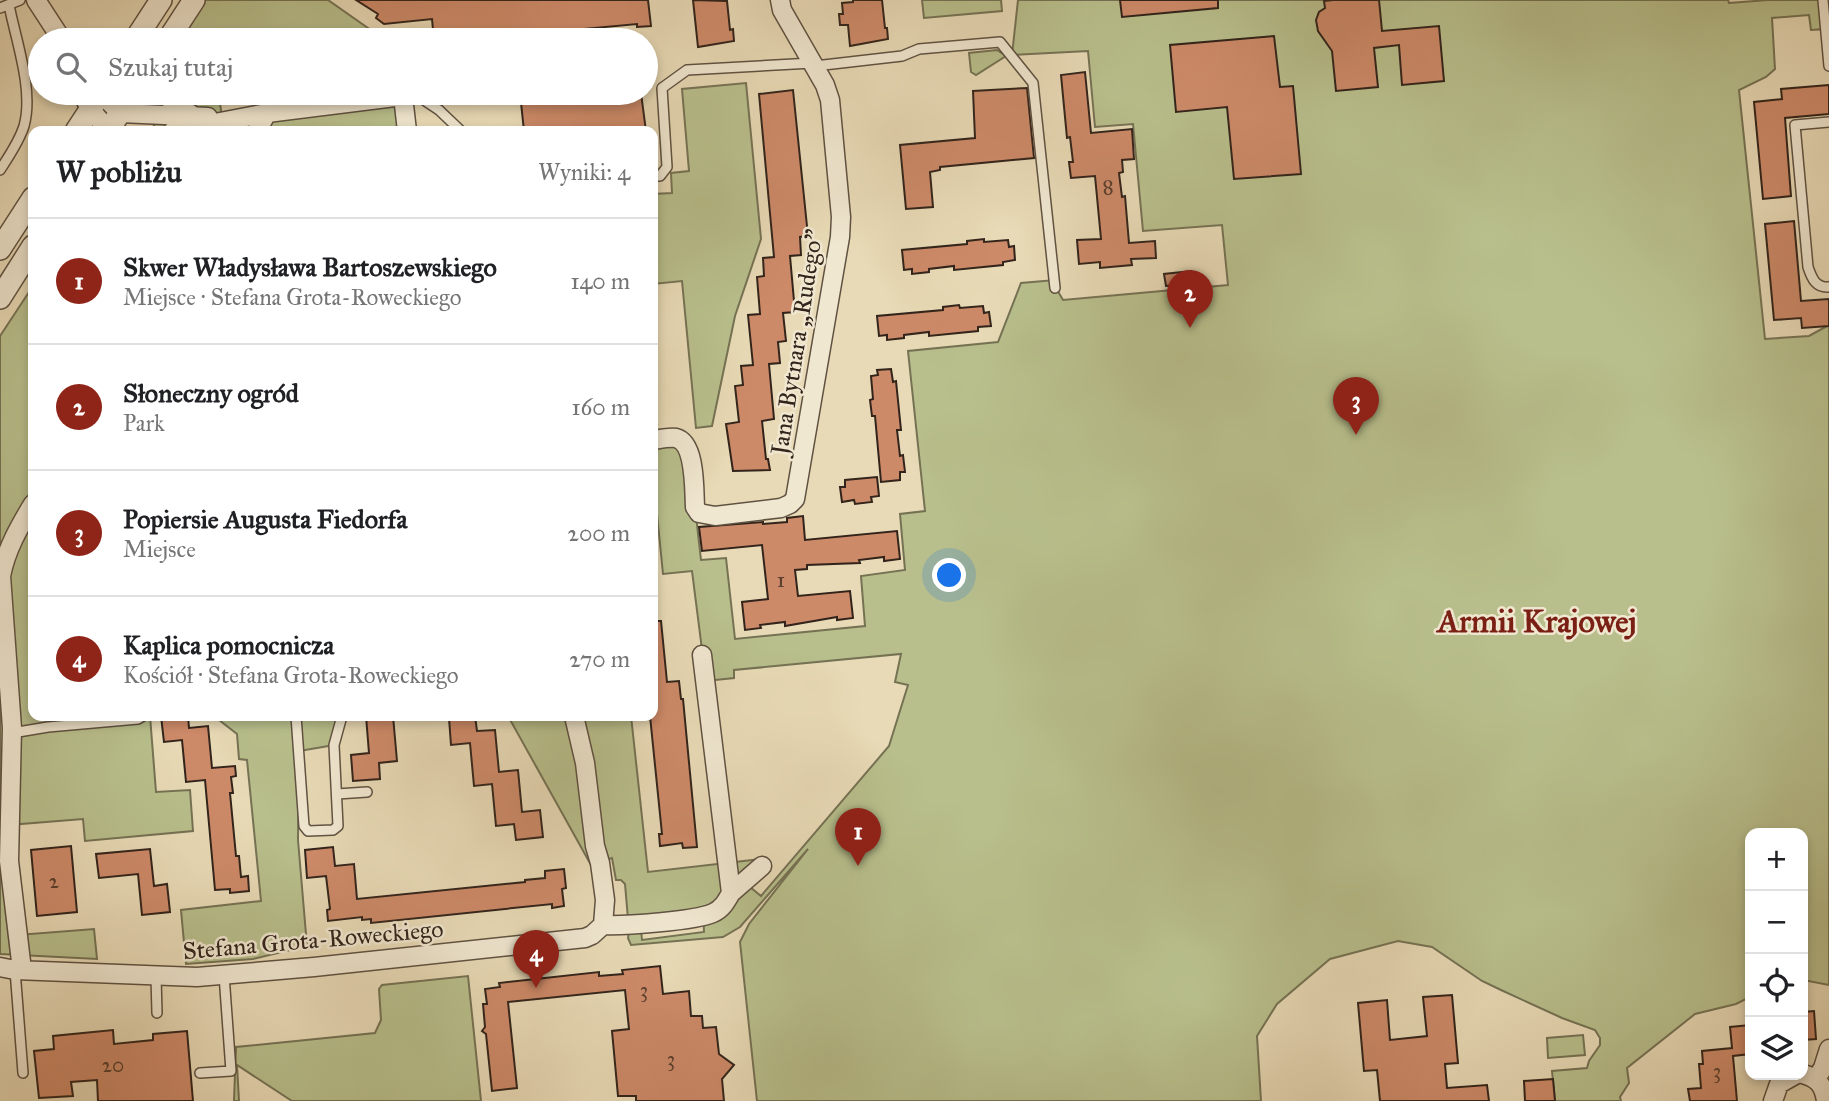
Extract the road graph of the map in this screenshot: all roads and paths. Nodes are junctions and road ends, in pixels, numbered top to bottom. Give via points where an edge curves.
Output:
1 (20, 0) edge
2 (36, 0) edge
3 (161, 0) edge
4 (194, 0) edge
5 (780, 0) edge
6 (1823, 0) edge
7 (4, 7) edge
8 (54, 28) edge
9 (143, 28) edge
10 (176, 28) edge
11 (814, 65) junction
12 (1829, 66) edge
13 (89, 105) edge
14 (99, 105) edge
15 (126, 105) edge
16 (175, 105) edge
17 (329, 105) edge
18 (412, 105) edge
19 (431, 105) edge
20 (267, 113) junction
21 (201, 117) junction
22 (240, 117) junction
23 (1829, 122) edge
24 (78, 126) edge
25 (113, 126) edge
26 (197, 126) edge
27 (260, 126) edge
28 (408, 126) edge
29 (456, 126) edge
30 (0, 170) edge
31 (658, 176) edge
32 (28, 206) edge
33 (0, 249) edge
34 (28, 254) edge
35 (1829, 286) edge
36 (1055, 288) dead end
37 (0, 298) edge
38 (658, 440) edge
39 (28, 517) edge
40 (702, 655) dead end
41 (116, 721) edge
42 (296, 721) edge
43 (341, 721) edge
44 (575, 721) edge
45 (12, 733) junction
46 (367, 792) dead end
47 (337, 794) junction
48 (762, 866) dead end
49 (731, 893) junction
50 (603, 925) junction
51 (9, 970) edge
52 (224, 975) junction
53 (156, 977) junction
54 (157, 1013) dead end
55 (1829, 1049) edge
56 (23, 1073) dead end
57 (200, 1073) dead end
58 (1809, 1077) edge
59 (1786, 1080) edge
60 (1773, 1101) edge
61 (1826, 1101) edge

1 - 7 lane
2 - 8 street
3 - 9 street
4 - 10 street
5 - 11 street, Jana Bytnara „Rudego”
6 - 12 lane
7 - 30 lane via 25,84 26,111 19,138
11 - 31 lane via 687,70 662,88 667,167
11 - 36 lane via 1000,42 1033,83
11 - 38 street, Jana Bytnara „Rudego” via 830,100 841,234 795,499 781,508 715,516 699,513 689,450 683,441
13 - 24 street
14 - 25 street
15 - 25 street
16 - 21 street
17 - 20 street
18 - 28 street
19 - 29 lane
20 - 22 street
20 - 27 street
21 - 22 street
21 - 25 street
22 - 26 street
23 - 35 lane via 1795,125 1808,267 1816,283
32 - 33 street
34 - 37 street
39 - 45 street via 1,576
40 - 49 street
41 - 45 lane
42 - 47 lane via 308,831 338,826
43 - 47 lane via 334,745
44 - 50 street via 600,863
45 - 51 street
46 - 47 lane
48 - 49 street, Stefana Grota-Roweckiego
49 - 50 street, Stefana Grota-Roweckiego via 721,909 705,916
50 - 52 street, Stefana Grota-Roweckiego via 576,940
51 - 53 street, Stefana Grota-Roweckiego
51 - 56 lane
52 - 53 street, Stefana Grota-Roweckiego
52 - 57 lane via 231,1071
53 - 54 lane
55 - 58 street via 1823,1068
58 - 61 street via 1824,1089
59 - 60 street via 1779,1084

